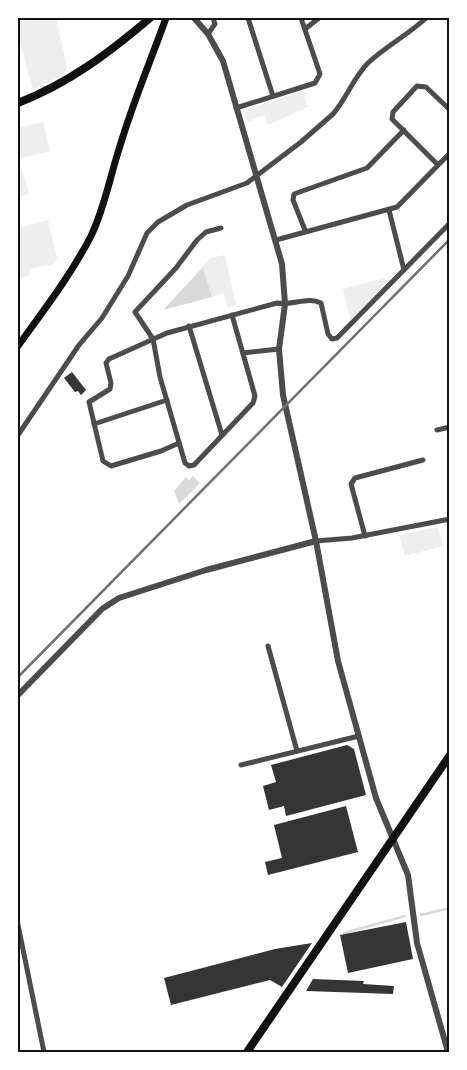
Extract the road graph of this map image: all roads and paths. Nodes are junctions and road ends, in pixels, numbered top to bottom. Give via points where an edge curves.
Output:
1 (150, 18) edge
2 (166, 18) edge
3 (194, 18) edge
4 (213, 18) edge
5 (248, 18) edge
6 (301, 18) edge
7 (319, 18) edge
8 (426, 18) edge
9 (305, 30) junction
10 (208, 34) junction
11 (273, 96) junction
12 (18, 103) edge
13 (236, 108) junction
14 (450, 110) edge
15 (404, 130) junction
16 (450, 154) edge
17 (438, 165) junction
18 (255, 177) junction
19 (389, 210) junction
20 (450, 223) edge
21 (221, 228) dead end
22 (304, 230) junction
23 (276, 240) junction
24 (404, 270) junction
25 (285, 304) junction
26 (232, 315) junction
27 (189, 326) junction
28 (153, 339) junction
29 (18, 344) edge
30 (279, 349) junction
31 (242, 353) junction
32 (167, 400) junction
33 (94, 424) junction
34 (450, 428) edge
35 (437, 430) dead end
36 (18, 435) edge
37 (222, 435) junction
38 (179, 443) junction
39 (423, 460) dead end
40 (450, 519) edge
41 (365, 536) junction
42 (316, 541) junction
43 (268, 646) dead end
44 (18, 695) edge
45 (359, 736) junction
46 (297, 751) junction
47 (450, 756) edge
48 (241, 765) dead end
49 (393, 837) junction
50 (18, 925) edge
51 (447, 1037) edge
52 (44, 1052) edge
53 (246, 1052) edge
54 (448, 1052) edge

1 - 12 main road via 112,51 73,77
2 - 29 main road via 142,80 92,234
3 - 10 street
4 - 10 street via 215,24
5 - 11 street
6 - 9 street
7 - 9 street
8 - 18 street via 368,63 333,114
9 - 11 street via 320,74 314,83
10 - 13 street via 223,61
11 - 13 street
13 - 18 street
14 - 15 street via 426,87 417,86 392,112 392,119
15 - 17 street
15 - 22 street via 368,168 294,194 293,200
16 - 17 street
17 - 19 street via 397,207
18 - 23 street
18 - 36 street via 235,189 174,211 158,222 147,234 128,276 110,305 65,364
19 - 22 street
19 - 24 street
20 - 24 street
21 - 28 street via 206,232 197,240 176,268 136,308 136,317
22 - 23 street
23 - 25 street via 282,264
24 - 25 street via 337,338 332,339 328,334 321,303 314,299
25 - 26 street via 277,303
25 - 30 street
26 - 27 street
26 - 31 street
27 - 28 street
27 - 37 street
28 - 32 street
28 - 33 street via 106,363 110,389 88,402
30 - 31 street
30 - 42 street via 283,395
31 - 37 street via 255,396 253,404
32 - 33 street
32 - 38 street
33 - 38 street via 103,461 107,465
34 - 35 street
37 - 38 street via 194,465 189,466
39 - 41 street via 355,478 351,484
40 - 41 street
41 - 42 street
42 - 44 street via 206,570 119,598 102,609
42 - 45 street via 338,662
43 - 46 street
45 - 46 street
45 - 49 street via 376,798
46 - 48 street
47 - 49 main road
49 - 51 street via 408,875 417,943
49 - 53 main road
50 - 52 street
51 - 54 street

